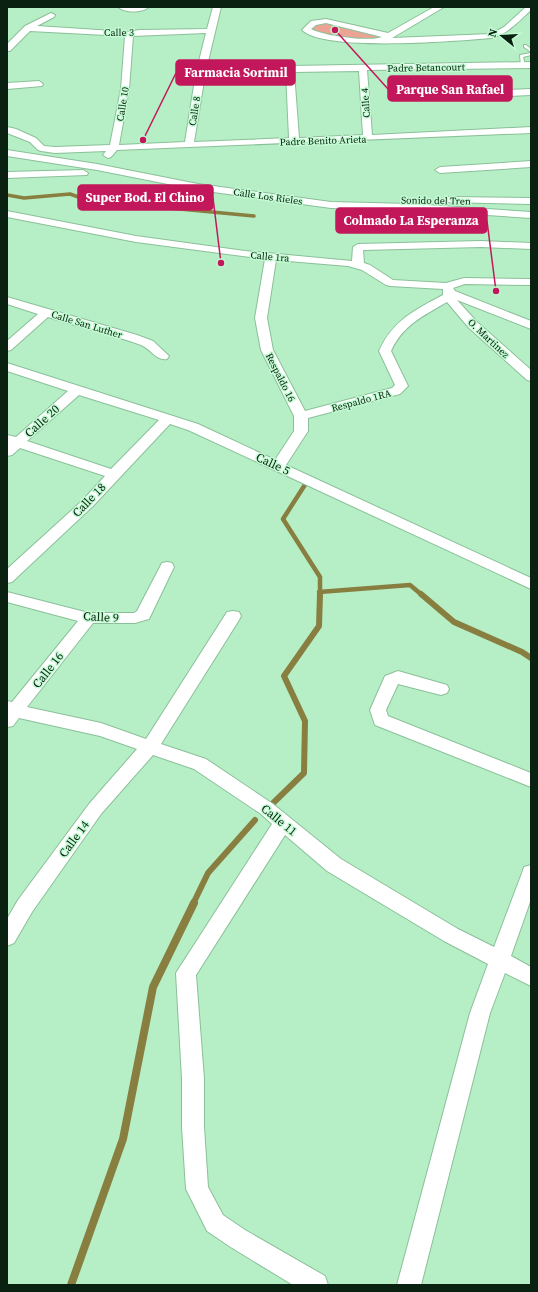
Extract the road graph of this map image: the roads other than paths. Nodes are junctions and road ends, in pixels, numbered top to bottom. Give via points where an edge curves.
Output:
1 (122, 7) edge
2 (145, 7) edge
3 (217, 7) edge
4 (440, 7) edge
5 (530, 7) edge
6 (51, 15) dead end
7 (28, 28) junction
8 (210, 30) junction
9 (129, 34) junction
10 (389, 36) junction
11 (381, 41) junction
12 (525, 46) dead end
13 (7, 49) edge
14 (531, 52) edge
15 (527, 65) edge
16 (362, 68) junction
17 (290, 69) junction
18 (200, 73) junction
19 (39, 84) dead end
20 (7, 86) edge
21 (531, 92) edge
22 (428, 96) dead end
23 (7, 130) edge
24 (531, 130) edge
25 (368, 138) junction
26 (294, 141) junction
27 (189, 145) junction
28 (114, 148) junction
29 (7, 152) edge
30 (531, 164) edge
31 (98, 167) junction
32 (440, 170) dead end
33 (7, 175) edge
34 (531, 201) edge
35 (341, 205) junction
36 (7, 214) edge
37 (531, 215) edge
38 (531, 246) edge
39 (271, 257) junction
40 (358, 265) junction
41 (531, 282) edge
42 (448, 292) junction
43 (7, 300) edge
44 (47, 312) junction
45 (531, 325) edge
46 (7, 347) edge
47 (163, 356) dead end
48 (7, 367) edge
49 (531, 377) edge
50 (77, 390) junction
51 (301, 416) junction
52 (168, 418) junction
53 (13, 441) edge
54 (7, 452) edge
55 (278, 466) junction
56 (114, 474) junction
57 (168, 567) dead end
58 (7, 578) edge
59 (531, 584) edge
60 (7, 597) edge
61 (233, 616) dead end
62 (90, 618) junction
63 (441, 689) dead end
64 (10, 713) edge
65 (150, 746) junction
66 (531, 780) edge
67 (283, 823) junction
68 (531, 873) edge
69 (7, 937) edge
70 (499, 960) junction
71 (531, 977) edge
72 (316, 1285) edge
73 (409, 1285) edge

1 - 2 street
3 - 8 street, Calle 8
4 - 10 street
5 - 11 street via 497,35
6 - 7 street
7 - 9 street, Calle 3
7 - 13 street
8 - 9 street, Calle 3
8 - 18 street, Calle 8
9 - 28 street, Calle 10 via 125,89
10 - 11 street
10 - 11 street via 326,21 314,23 306,30 310,34 326,37
12 - 14 lane
14 - 15 lane via 521,56
15 - 16 street, Padre Betancourt
16 - 17 street, Padre Betancourt
16 - 25 street, Calle 4
17 - 18 street, Padre Betancourt
17 - 26 street
18 - 27 street, Calle 8
19 - 20 street
21 - 22 street
23 - 28 street, Padre Benito Arieta via 33,140 40,148
24 - 25 street, Padre Benito Arieta
25 - 26 street, Padre Benito Arieta
26 - 27 street, Padre Benito Arieta
27 - 28 street, Padre Benito Arieta
28 - 31 street, Calle 10
29 - 31 street, Calle Los Rieles
30 - 32 street
31 - 33 street via 85,172
31 - 35 street, Calle Los Rieles via 198,187
34 - 35 street, Sonido del Tren via 362,200
35 - 37 street, Calle Los Rieles
36 - 39 street, Calle 1ra via 136,239
38 - 40 street via 481,244 358,247
39 - 40 street, Calle 1ra
39 - 51 street, Respaldo 16 via 261,318 267,350
40 - 42 street, Calle 1ra via 366,267 390,283
41 - 42 street, Calle 1ra via 464,281
42 - 45 street
42 - 49 street, O. Martinez via 474,325
42 - 51 street, Respaldo 1RA via 410,318 390,338 385,351 402,386 396,391
43 - 44 street, Calle San Luther
44 - 46 street
44 - 47 street, Calle San Luther via 149,344
48 - 50 street, Calle 5
50 - 52 street, Calle 5
50 - 53 street, Calle 20
51 - 55 street, Respaldo 16 via 301,431
52 - 55 street, Calle 5
52 - 56 street, Calle 18
53 - 54 street, Calle 20
53 - 56 street
55 - 59 street, Calle 5
56 - 58 street, Calle 18 via 88,503
57 - 62 street, Calle 9 via 143,615 135,618
60 - 62 street, Calle 9
61 - 65 street, Calle 14
62 - 64 street, Calle 16
63 - 66 street via 398,677 391,680 378,710 381,720
64 - 65 street, Calle 11 via 101,730
65 - 67 street, Calle 11 via 200,764 267,809
65 - 69 street, Calle 14 via 95,809 25,906
67 - 70 street, Calle 11 via 334,865 450,935
67 - 72 street via 186,973 197,1189 216,1223
68 - 70 street
70 - 71 street, Calle 11
70 - 73 street via 480,1013

